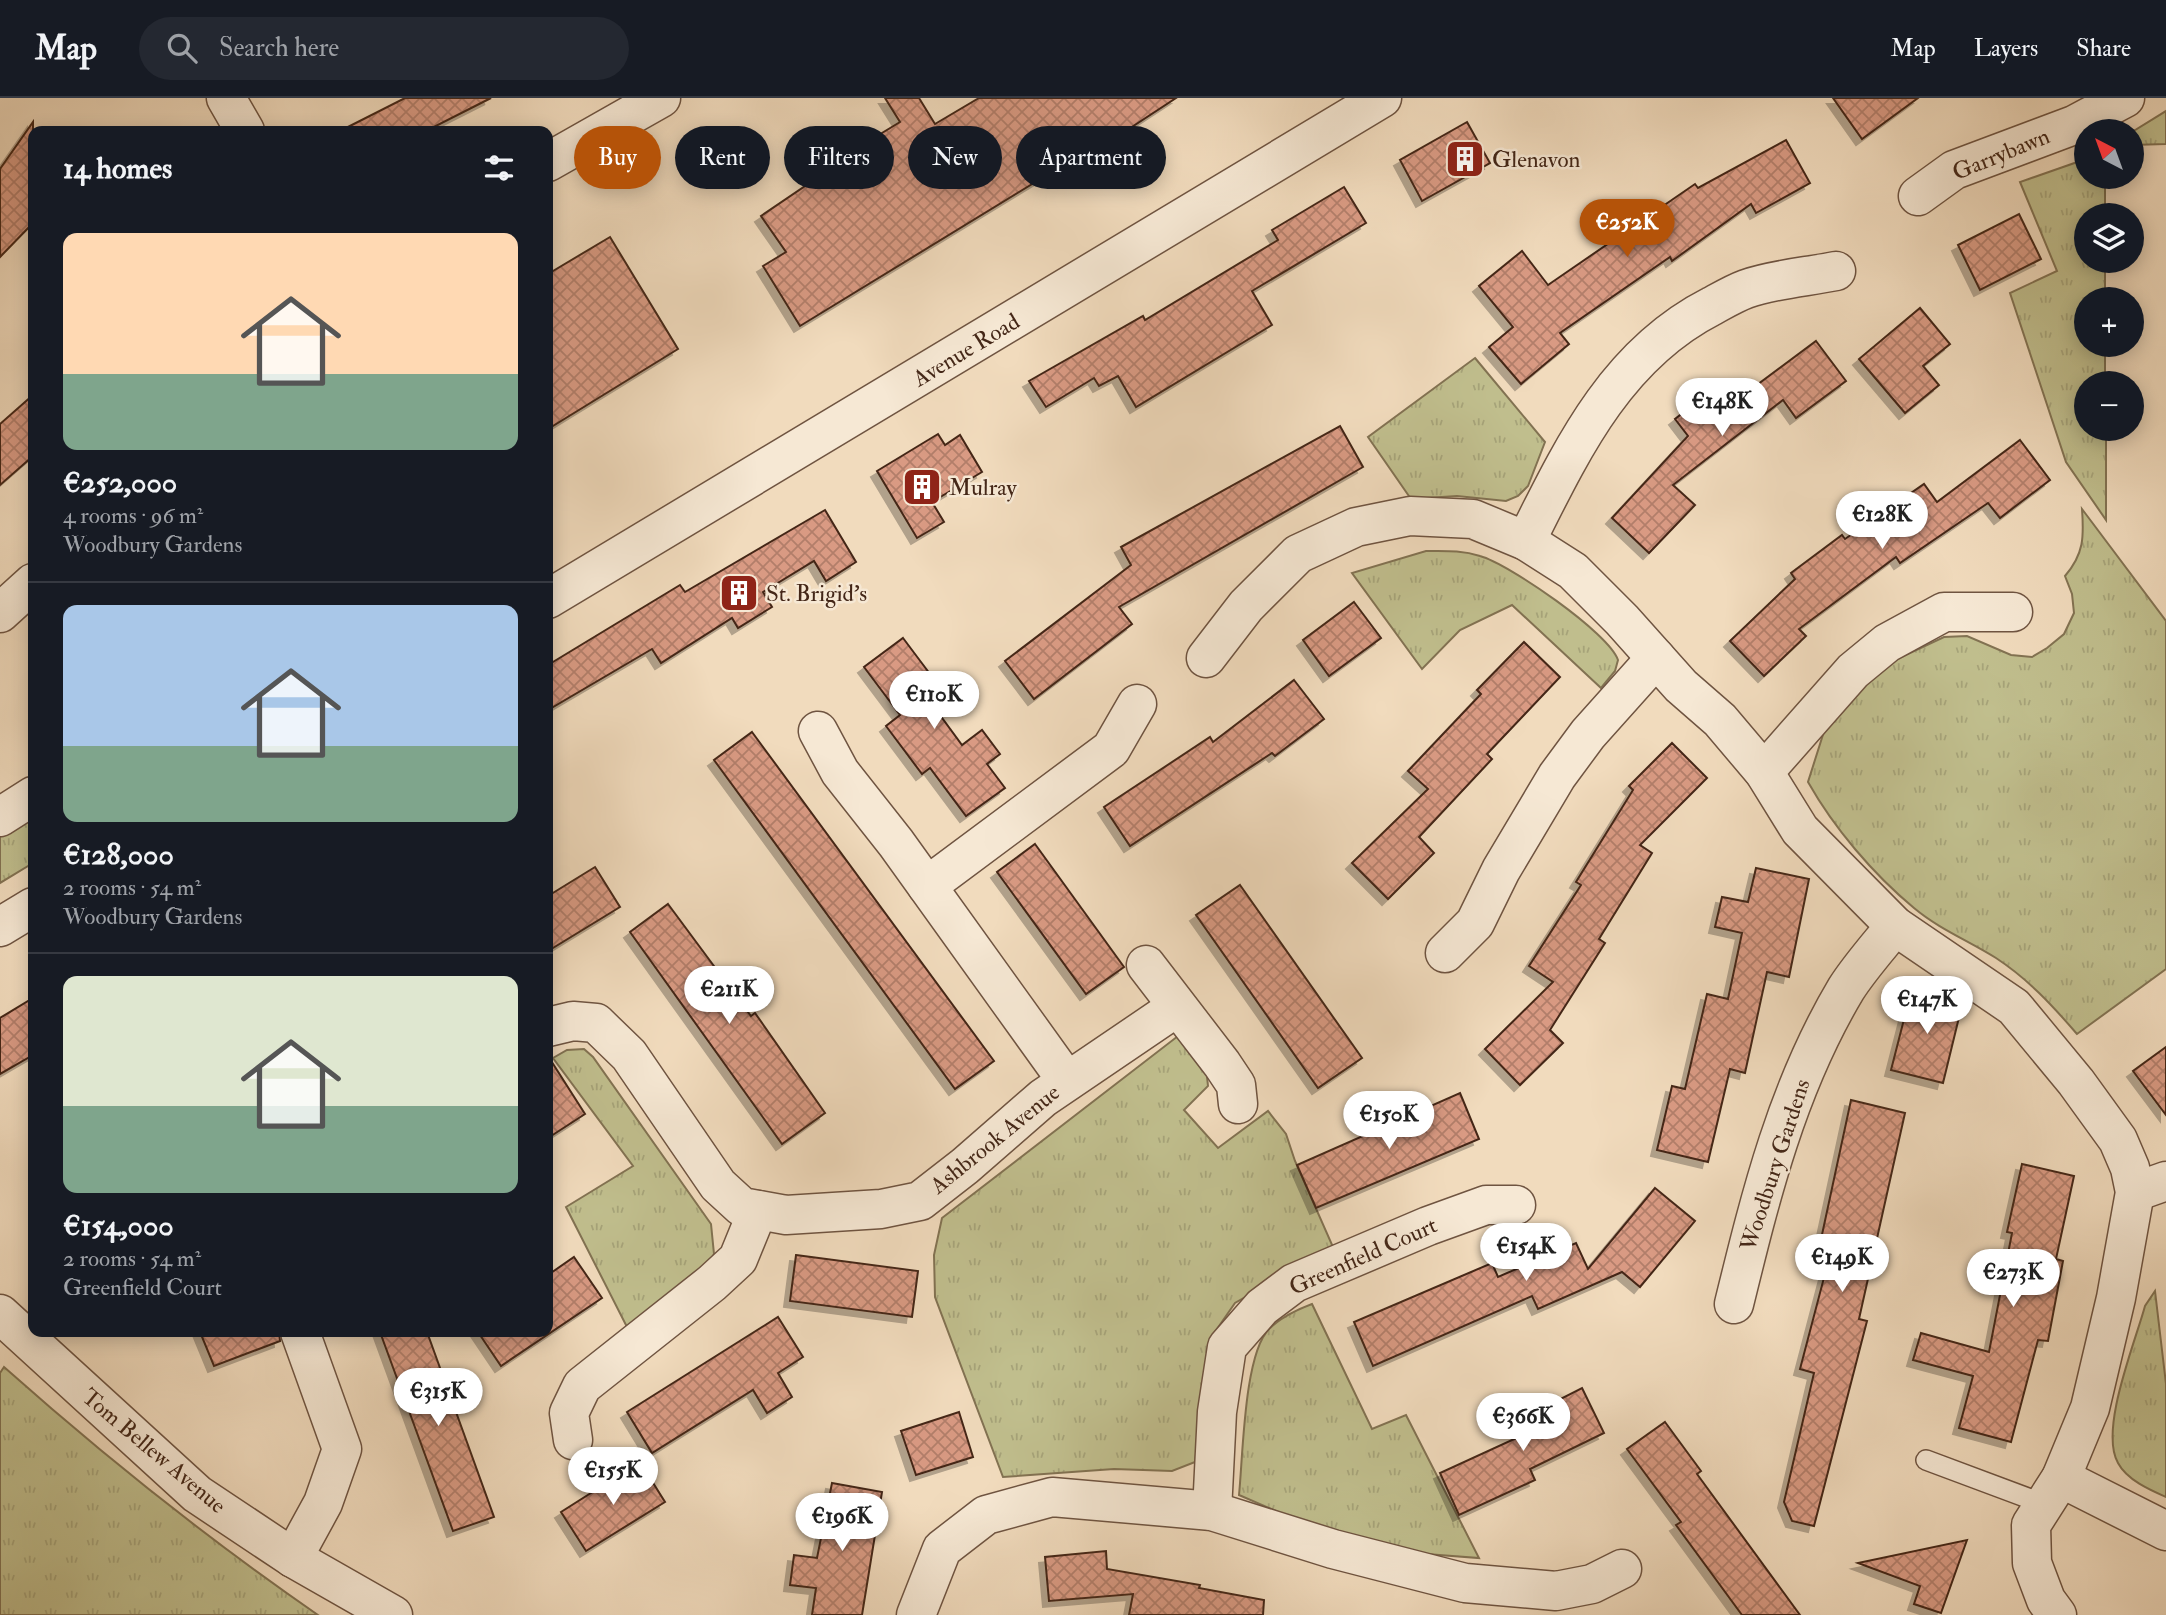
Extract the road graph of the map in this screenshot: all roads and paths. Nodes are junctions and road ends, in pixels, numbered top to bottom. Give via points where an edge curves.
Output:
1 (226, 98) edge
2 (661, 98) edge
3 (1382, 98) edge
4 (2125, 98) edge
5 (242, 126) edge
6 (553, 159) edge
7 (1918, 196) dead end
8 (1836, 271) dead end
9 (1526, 541) junction
10 (28, 588) edge
11 (553, 596) edge
12 (2013, 612) dead end
13 (0, 613) edge
14 (1206, 658) dead end
15 (1656, 658) junction
16 (1137, 704) dead end
17 (817, 731) dead end
18 (1764, 772) junction
19 (28, 799) edge
20 (0, 817) edge
21 (927, 886) junction
22 (28, 910) edge
23 (1895, 926) junction
24 (0, 927) edge
25 (1445, 953) dead end
26 (1146, 965) dead end
27 (1177, 1007) junction
28 (553, 1026) edge
29 (1067, 1081) junction
30 (1238, 1104) dead end
31 (2151, 1187) edge
32 (1516, 1205) dead end
33 (758, 1210) junction
34 (1734, 1304) dead end
35 (0, 1314) edge
36 (302, 1337) edge
37 (573, 1440) dead end
38 (1926, 1460) dead end
39 (2052, 1491) junction
40 (1212, 1511) junction
41 (2166, 1531) edge
42 (293, 1558) junction
43 (1622, 1569) dead end
44 (393, 1615) edge
45 (916, 1615) edge
46 (2057, 1615) edge

1 - 5 street
2 - 6 street
3 - 11 street, Avenue Road
4 - 7 street, Garrybawn via 2074,125 1954,170
8 - 9 street via 1745,289 1696,314 1660,340 1608,394 1569,455
9 - 14 street via 1474,519 1410,516 1356,527 1298,554 1246,606
9 - 15 street via 1573,571
10 - 13 street
12 - 18 street via 1944,612 1887,643 1853,671
15 - 18 street via 1720,720
15 - 25 street via 1557,776 1475,923
16 - 21 street via 1111,750
17 - 21 street via 841,772
18 - 23 street via 1800,830
19 - 20 street
21 - 29 street
22 - 24 street
23 - 31 street via 2014,1007 2118,1140 2130,1168
23 - 34 street, Woodbury Gardens via 1847,987 1792,1094
26 - 27 street
27 - 29 street, Ashbrook Avenue
27 - 30 street via 1236,1085
28 - 33 street, Ashbrook Avenue via 596,1023 629,1055 718,1185 743,1207
29 - 33 street, Ashbrook Avenue via 920,1201 881,1209 786,1215
31 - 39 street via 2116,1298 2090,1408
32 - 40 street, Greenfield Court via 1486,1205 1428,1226 1294,1283 1262,1307 1227,1347 1217,1412
33 - 37 street via 738,1259 582,1386 569,1413
35 - 42 street, Tom Bellew Avenue via 197,1494
36 - 42 street via 342,1449 323,1503
38 - 39 lane
39 - 41 street
39 - 46 street via 2031,1525 2032,1563
40 - 43 street via 1465,1583 1556,1591 1592,1584
40 - 45 street via 1052,1497 986,1515 942,1549
42 - 44 street, Tom Bellew Avenue

